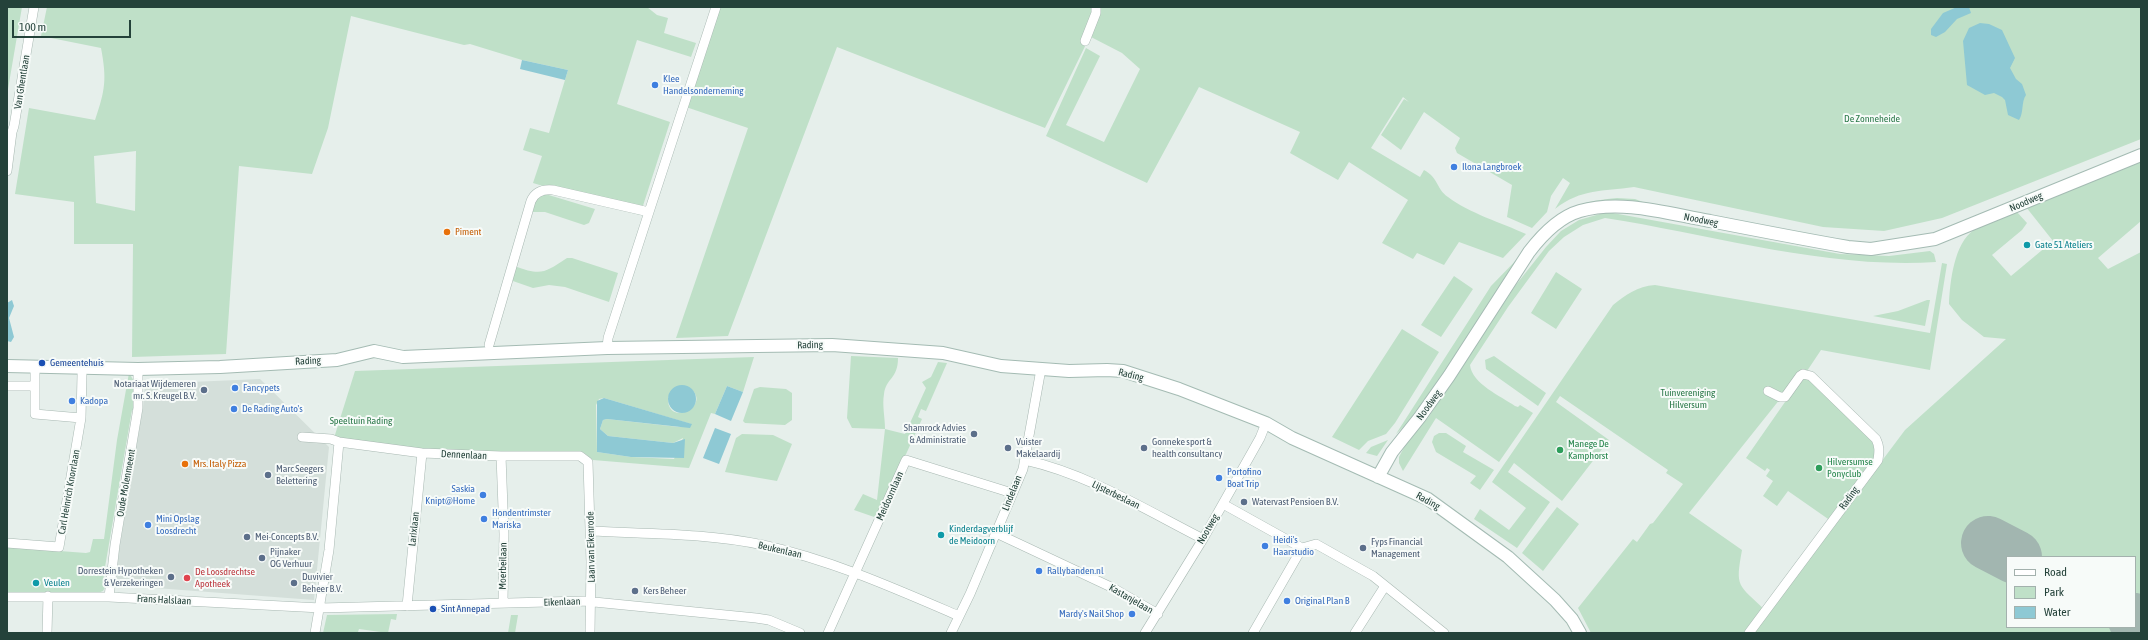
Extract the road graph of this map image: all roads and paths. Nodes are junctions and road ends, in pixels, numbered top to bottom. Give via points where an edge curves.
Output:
1 (34, 7) edge
2 (716, 7) edge
3 (1096, 7) edge
4 (1085, 41) dead end
5 (9, 133) edge
6 (2141, 155) edge
7 (7, 171) edge
8 (649, 212) junction
9 (489, 345) dead end
10 (607, 348) junction
11 (7, 366) edge
12 (35, 367) junction
13 (138, 369) junction
14 (1041, 369) junction
15 (82, 374) dead end
16 (7, 386) edge
17 (35, 386) junction
18 (1768, 391) dead end
19 (81, 418) junction
20 (1266, 423) junction
21 (302, 437) dead end
22 (339, 442) junction
23 (422, 453) junction
24 (502, 456) junction
25 (1025, 460) junction
26 (588, 462) joint
27 (1378, 477) junction
28 (1012, 493) junction
29 (1223, 504) junction
30 (591, 531) junction
31 (996, 533) junction
32 (1203, 539) junction
33 (12, 543) edge
34 (1302, 548) junction
35 (856, 572) junction
36 (1385, 586) junction
37 (48, 596) junction
38 (7, 597) edge
39 (109, 597) junction
40 (591, 602) junction
41 (502, 603) junction
42 (407, 606) junction
43 (321, 608) junction
44 (1158, 614) junction
45 (959, 616) junction
46 (47, 633) edge
47 (315, 633) edge
48 (590, 633) edge
49 (800, 633) edge
50 (828, 633) edge
51 (951, 633) edge
52 (1145, 633) edge
53 (1253, 633) edge
54 (1355, 633) edge
55 (1444, 633) edge
56 (1580, 633) edge
57 (1749, 633) edge

1 - 5 street, Van Ghentlaan via 14,126
2 - 8 street
3 - 4 street
5 - 7 street, Van Ghentlaan
6 - 27 main road, Noodweg via 1935,239 1871,249 1648,210 1609,205 1579,211 1560,221 1542,236 1529,252 1449,376 1392,452
8 - 9 street via 553,190 542,190 535,194
8 - 10 street
10 - 13 main road, Rading via 403,357 374,351 337,360
10 - 14 main road, Rading via 832,345 943,353 1001,366
11 - 12 main road, Rading
12 - 13 main road, Rading
12 - 17 street
13 - 39 street, Oude Molenmeent via 138,408
14 - 20 main road, Rading via 1123,372 1179,389
14 - 25 street, Lindelaan
15 - 19 street, Carl Heinrich Knorrlaan
16 - 17 street
17 - 19 street via 35,414
18 - 57 street, Rading via 1785,397 1800,376 1811,376 1876,439 1879,453 1878,460
19 - 33 street, Carl Heinrich Knorrlaan via 59,547
20 - 27 main road, Rading via 1292,438
20 - 29 street, Nootweg
21 - 22 street, Dennenlaan via 332,439
22 - 23 street, Dennenlaan
22 - 43 street
23 - 24 street, Dennenlaan
23 - 42 street, Larixlaan
24 - 26 street, Dennenlaan via 580,456
24 - 41 street, Moerbeilaan
25 - 28 street, Lindelaan
25 - 32 street, Lijsterbeslaan via 1045,464 1091,482
26 - 30 street, Laan van Eikenrode
27 - 56 main road, Rading via 1428,499 1508,556 1555,600
28 - 31 street, Lindelaan
28 - 35 street, Meidoornlaan via 906,460
29 - 32 street, Nootweg
29 - 34 street
30 - 35 street, Beukenlaan via 706,538 761,545 801,554
30 - 40 street, Laan van Eikenrode
31 - 44 street, Kastanjelaan via 1114,588
31 - 45 street, Lindelaan
32 - 44 street, Nootweg
34 - 36 street via 1316,544 1373,576
34 - 53 street
35 - 45 street, Beukenlaan
35 - 50 street, Meidoornlaan
36 - 54 street
36 - 55 street
37 - 38 street, Frans Halslaan
37 - 39 street, Frans Halslaan
37 - 46 street
39 - 43 street, Frans Halslaan
40 - 41 street, Eikenlaan
40 - 48 street, Laan van Eikenrode
40 - 49 street, Eikenlaan via 756,618 769,620
41 - 42 street, Eikenlaan
42 - 43 street, Eikenlaan
43 - 47 street
44 - 52 street, Nootweg
45 - 51 street, Lindelaan

